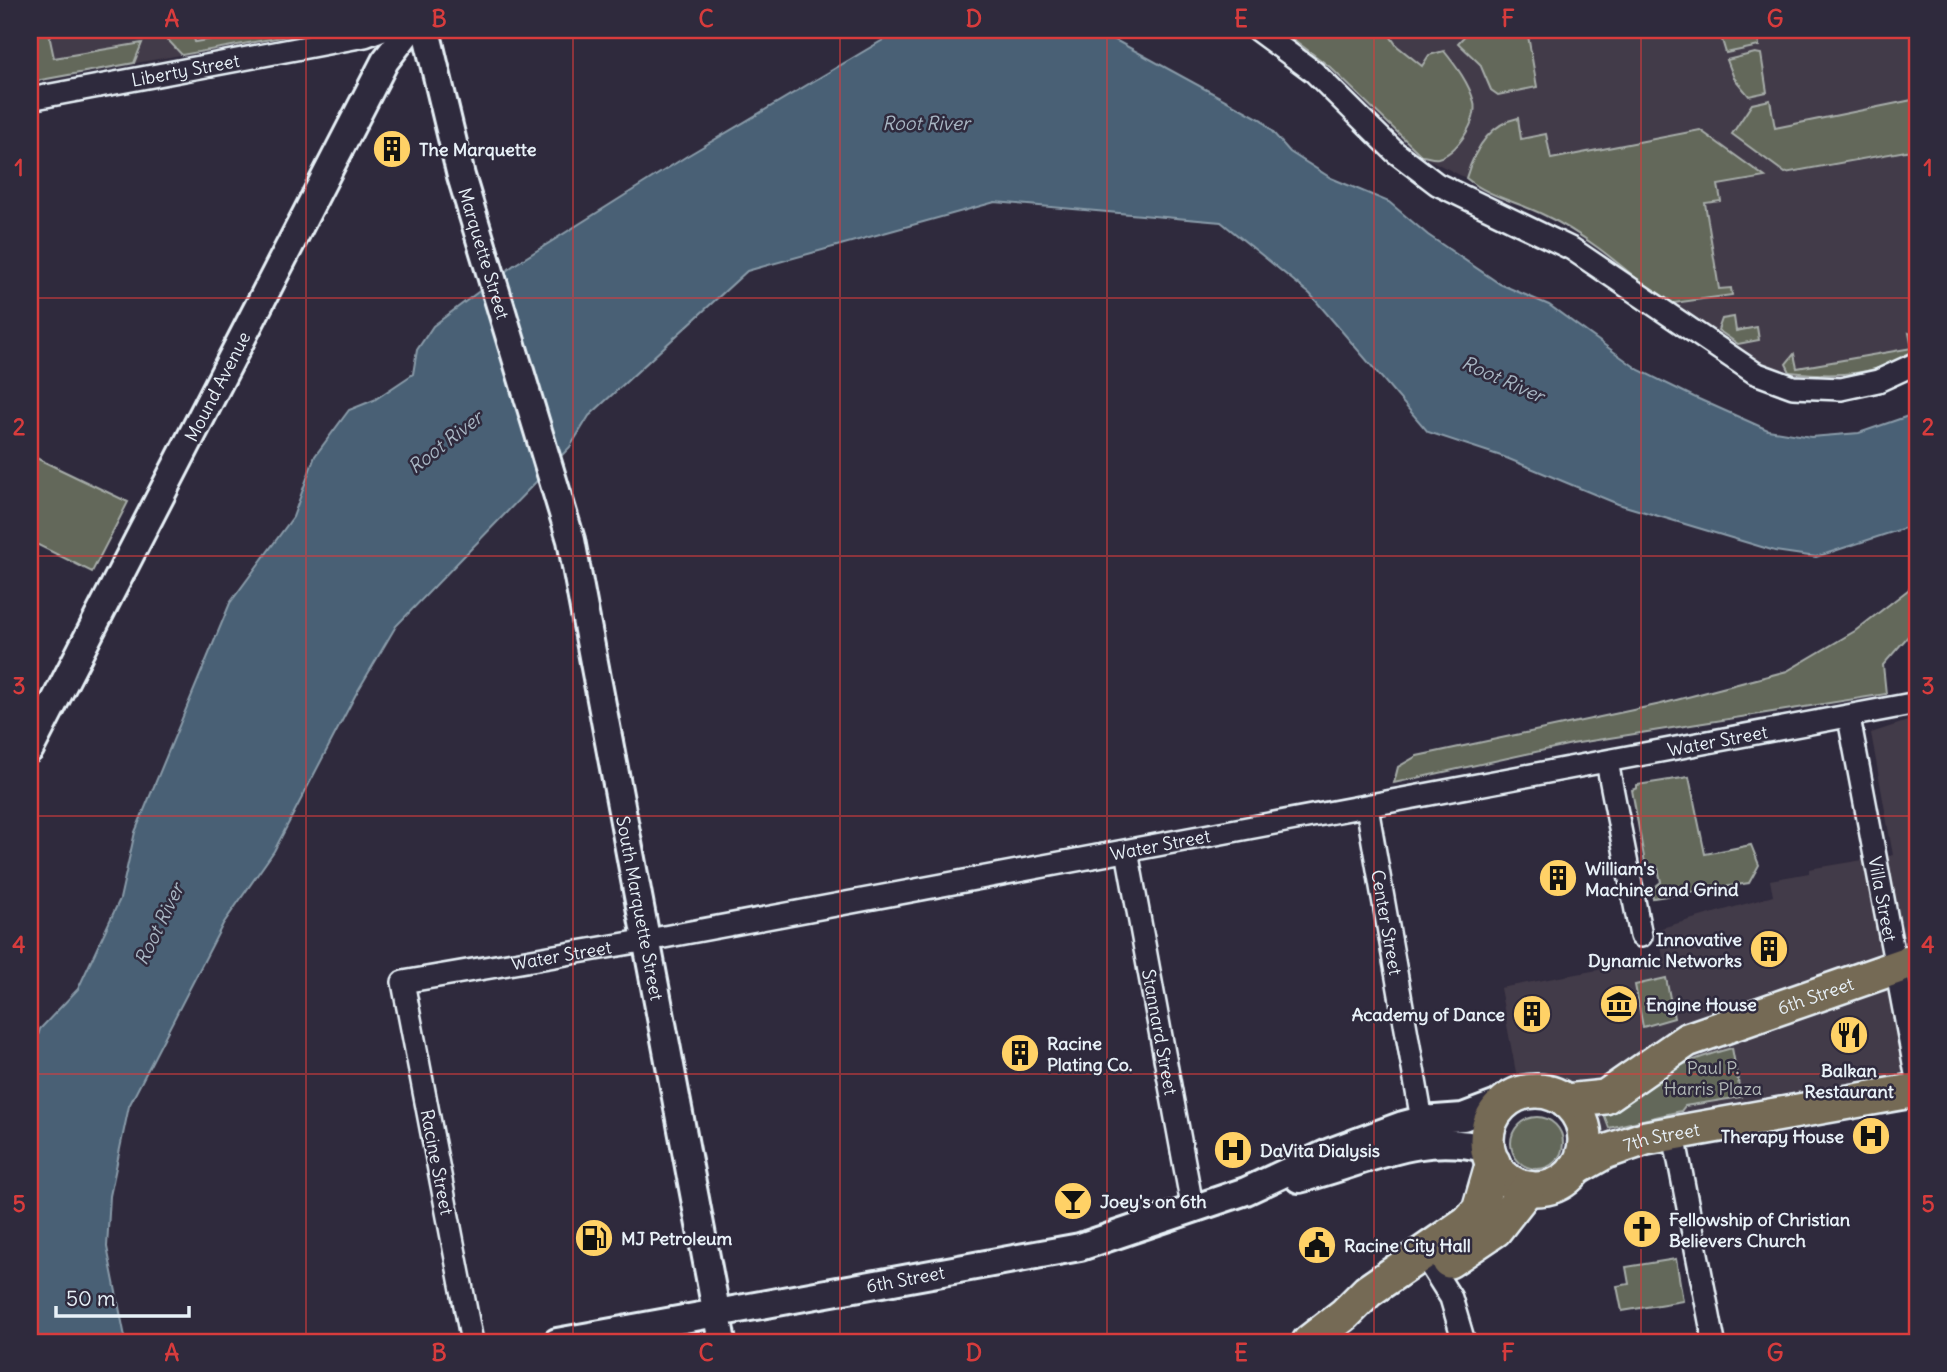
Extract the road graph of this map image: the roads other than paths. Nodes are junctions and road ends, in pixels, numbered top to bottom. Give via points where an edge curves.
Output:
1 (381, 30) edge
2 (409, 30) edge
3 (426, 30) edge
4 (1256, 30) edge
5 (30, 99) edge
6 (1917, 363) edge
7 (553, 473) joint
8 (1917, 703) edge
9 (1849, 718) junction
10 (30, 749) edge
11 (1607, 762) junction
12 (1367, 807) junction
13 (1127, 851) junction
14 (1641, 936) dead end
15 (648, 940) junction
16 (1906, 964) edge
17 (403, 982) joint
18 (1917, 1079) edge
19 (1917, 1090) edge
20 (1508, 1100) junction
21 (1566, 1101) junction
22 (1422, 1120) junction
23 (1674, 1135) junction
24 (1490, 1155) junction
25 (1575, 1169) junction
26 (1528, 1188) junction
27 (1246, 1191) junction
28 (1194, 1211) junction
29 (1429, 1263) junction
30 (717, 1313) junction
31 (472, 1342) edge
32 (557, 1342) edge
33 (722, 1342) edge
34 (1310, 1342) edge
35 (1464, 1342) edge
36 (1714, 1342) edge

1 - 5 street, Liberty Street
2 - 10 street, Mound Avenue via 384,61
3 - 7 street, Marquette Street via 484,257
4 - 6 street via 1314,72 1428,178 1572,249 1755,373 1793,387 1841,389 1878,381
7 - 15 street, South Marquette Street via 571,540
8 - 9 street, Water Street
9 - 11 street, Water Street
9 - 16 street, Villa Street
11 - 12 street, Water Street
11 - 14 street
12 - 13 street, Water Street
12 - 22 street, Center Street
13 - 15 street, Water Street
13 - 28 street, Stannard Street
15 - 17 street, Water Street
15 - 30 street, South Marquette Street
16 - 18 street, Villa Street
16 - 21 main road, 6th Street via 1686,1040 1605,1097
17 - 31 street, Racine Street
19 - 23 main road, 7th Street
20 - 21 main road via 1537,1091
20 - 22 street, 6th Street via 1463,1117
20 - 24 main road via 1491,1121
21 - 25 main road via 1580,1117 1585,1137
22 - 27 street, 6th Street via 1331,1152
23 - 25 main road, 7th Street via 1630,1143
23 - 36 street
24 - 26 main road via 1507,1179
24 - 27 street, 6th Street via 1458,1142 1427,1142 1337,1170
24 - 29 main road via 1479,1210
25 - 26 main road via 1550,1186
26 - 29 main road via 1495,1230
27 - 28 street, 6th Street
28 - 30 street, 6th Street via 1080,1247
29 - 34 main road via 1368,1291
29 - 35 street via 1457,1312
30 - 32 street, 6th Street
30 - 33 street, South Marquette Street

